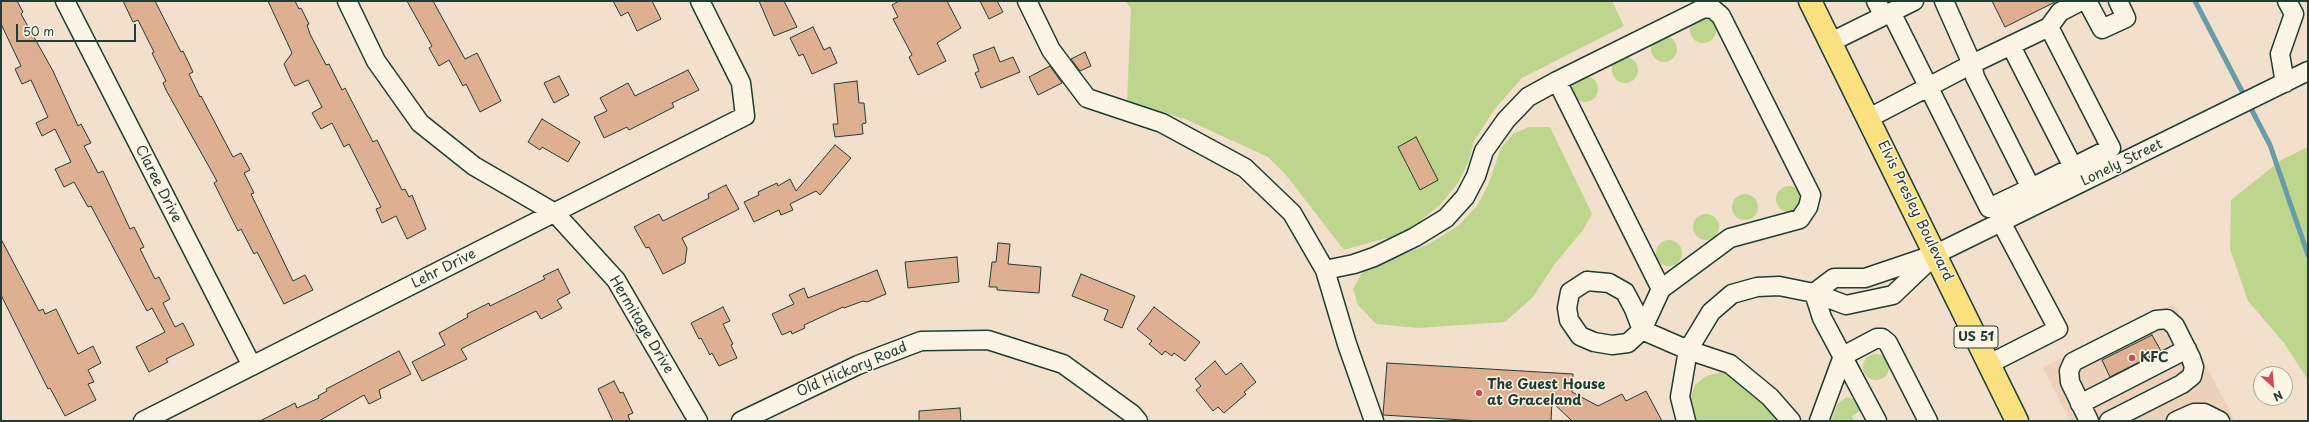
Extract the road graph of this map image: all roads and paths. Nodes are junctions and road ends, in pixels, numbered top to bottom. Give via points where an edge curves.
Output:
1 (65, 1) edge
2 (347, 1) edge
3 (700, 1) edge
4 (1027, 1) edge
5 (1810, 1) edge
6 (1914, 1) edge
7 (1944, 1) edge
8 (2081, 1) edge
9 (2087, 1) edge
10 (2118, 1) edge
11 (2057, 7) edge
12 (2296, 7) edge
13 (1884, 10) edge
14 (2049, 27) junction
15 (1831, 42) junction
16 (2011, 46) junction
17 (1972, 64) junction
18 (2308, 71) edge
19 (1557, 81) junction
20 (2285, 83) junction
21 (1928, 87) junction
22 (1869, 118) junction
23 (2111, 148) junction
24 (2123, 163) junction
25 (2073, 167) junction
26 (2031, 188) junction
27 (555, 213) junction
28 (2001, 222) junction
29 (1936, 254) junction
30 (1325, 270) junction
31 (1662, 289) junction
32 (1814, 294) junction
33 (2187, 349) junction
34 (1688, 350) junction
35 (1843, 356) junction
36 (1989, 364) junction
37 (252, 366) junction
38 (2080, 404) junction
39 (143, 421) edge
40 (698, 421) edge
41 (743, 421) edge
42 (1138, 421) edge
43 (1374, 421) edge
44 (1686, 421) edge
45 (1791, 421) edge
46 (1819, 421) edge
47 (1877, 421) edge
48 (1928, 421) edge
49 (2017, 421) edge
50 (2089, 421) edge
51 (2109, 421) edge
52 (2176, 421) edge
53 (2220, 421) edge

1 - 37 street, Claree Drive
2 - 27 street, Hermitage Drive via 376,61 420,123 474,166
3 - 27 street, Lehr Drive via 741,83 746,116
4 - 30 street via 1051,50 1087,98 1162,122 1244,168 1292,213
5 - 15 main road, Elvis Presley Boulevard / US 51
6 - 13 street
7 - 17 street
8 - 11 street
9 - 10 street via 2102,29 2126,18
11 - 14 street
12 - 20 street via 2280,54
13 - 15 street
13 - 21 street
14 - 16 street
14 - 23 street
15 - 22 main road, Elvis Presley Boulevard / US 51
16 - 17 street
16 - 25 street
17 - 21 street
17 - 26 street via 1975,77
18 - 20 street, Lonely Street
19 - 30 street via 1528,97 1506,120 1484,151 1476,176 1465,197 1446,218 1374,257
19 - 31 street
19 - 31 street via 1704,8 1713,9 1721,16 1811,196 1808,207 1800,218 1730,238
20 - 24 street, Lonely Street
21 - 22 street
21 - 26 street via 1989,208
22 - 29 main road, Elvis Presley Boulevard / US 51
23 - 24 street
23 - 25 street
24 - 28 street, Lonely Street
25 - 26 street
27 - 37 street, Lehr Drive
27 - 40 street, Hermitage Drive via 616,280
28 - 29 street, Lonely Street
28 - 36 street via 2058,329
29 - 32 street via 1865,278 1834,278
29 - 32 street via 1893,295 1846,305
29 - 36 main road, Elvis Presley Boulevard / US 51
30 - 43 street via 1349,351
31 - 34 street via 1642,330
32 - 34 street via 1778,286 1757,287 1732,294 1711,312
32 - 35 street via 1822,318
33 - 38 street
33 - 38 street via 2175,326 2167,319 2156,320 2135,330 2073,362 2069,371 2070,382
33 - 51 street via 2194,367 2192,376 2182,384
34 - 44 street via 1680,397
34 - 45 street via 1730,364 1770,397
35 - 46 street
35 - 47 street
35 - 48 street via 1877,338 1882,338 1888,343
36 - 49 main road, Elvis Presley Boulevard / US 51
37 - 39 street, Lehr Drive
38 - 50 street
41 - 42 street, Old Hickory Road via 858,365 921,340 988,340 1063,364
52 - 53 street via 2194,413 2204,413

